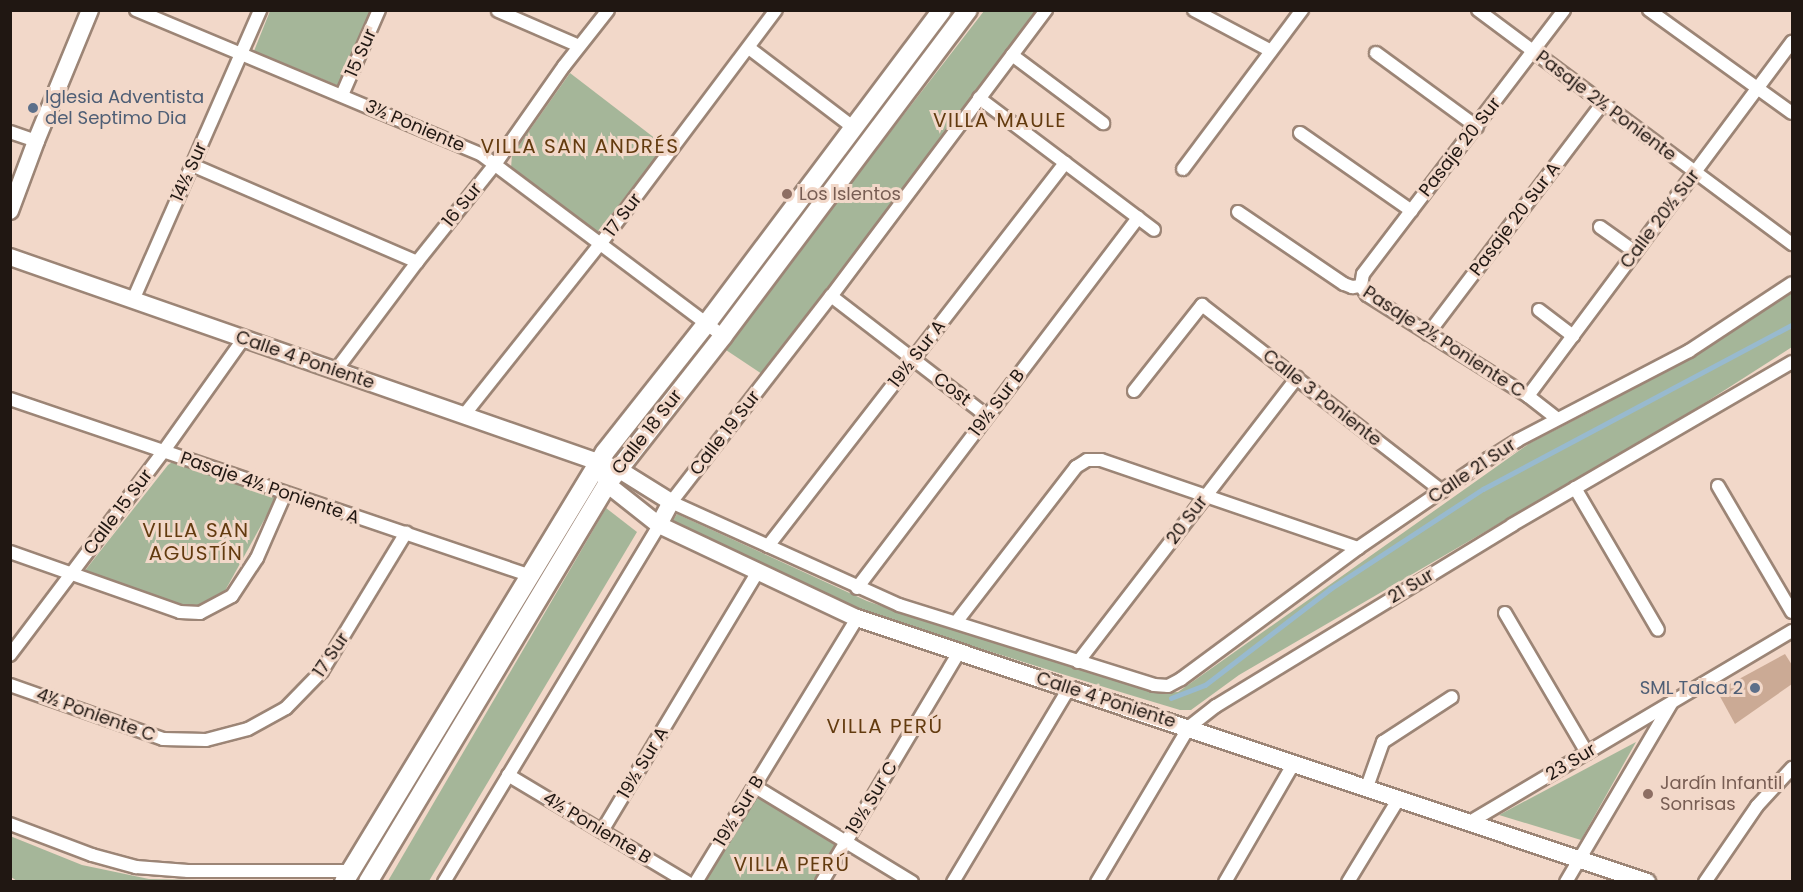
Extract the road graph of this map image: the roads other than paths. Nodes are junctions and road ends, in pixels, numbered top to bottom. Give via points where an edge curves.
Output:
1 (90, 10) edge
2 (136, 10) edge
3 (260, 10) edge
4 (380, 10) edge
5 (608, 10) edge
6 (776, 10) edge
7 (942, 10) edge
8 (968, 10) edge
9 (1046, 10) edge
10 (1194, 10) edge
11 (1302, 10) edge
12 (1478, 10) edge
13 (1564, 10) edge
14 (1649, 10) edge
15 (498, 11) edge
16 (1792, 42) edge
17 (579, 46) junction
18 (749, 48) junction
19 (1271, 51) junction
20 (1533, 51) junction
21 (1376, 53) dead end
22 (242, 54) junction
23 (1012, 55) junction
24 (1758, 88) junction
25 (342, 95) junction
26 (979, 98) junction
27 (1602, 104) junction
28 (1792, 113) edge
29 (1103, 123) dead end
30 (1477, 127) junction
31 (854, 128) junction
32 (10, 132) edge
33 (1300, 133) dead end
34 (36, 141) junction
35 (496, 163) junction
36 (1065, 163) junction
37 (192, 165) junction
38 (1183, 169) dead end
39 (1695, 172) junction
40 (10, 211) edge
41 (1412, 211) junction
42 (1238, 212) dead end
43 (1138, 218) junction
44 (1600, 227) dead end
45 (1154, 230) dead end
46 (602, 243) junction
47 (1792, 244) edge
48 (1635, 252) junction
49 (10, 257) edge
50 (417, 262) junction
51 (1792, 283) edge
52 (1361, 285) junction
53 (831, 296) junction
54 (133, 300) junction
55 (1539, 310) dead end
56 (707, 323) junction
57 (1428, 334) junction
58 (723, 336) junction
59 (1573, 336) junction
60 (244, 338) junction
61 (913, 359) junction
62 (1792, 363) edge
63 (336, 370) junction
64 (1297, 378) junction
65 (1134, 391) dead end
66 (1528, 396) junction
67 (10, 399) edge
68 (464, 415) junction
69 (987, 416) junction
70 (1557, 419) junction
71 (163, 452) junction
72 (600, 462) junction
73 (618, 469) junction
74 (607, 484) junction
75 (1718, 486) dead end
76 (1575, 488) junction
77 (1442, 491) junction
78 (285, 494) junction
79 (1204, 497) junction
80 (671, 502) junction
81 (659, 525) junction
82 (406, 533) junction
83 (768, 546) junction
84 (1358, 548) junction
85 (10, 552) edge
86 (758, 571) junction
87 (72, 574) junction
88 (531, 576) junction
89 (857, 588) junction
90 (1792, 612) edge
91 (1505, 613) dead end
92 (857, 618) junction
93 (957, 621) junction
94 (1658, 630) dead end
95 (1792, 631) edge
96 (959, 652) junction
97 (10, 655) edge
98 (1077, 662) junction
99 (10, 685) edge
100 (1168, 686) joint
101 (1069, 688) junction
102 (1452, 697) dead end
103 (1672, 703) junction
104 (1190, 727) junction
105 (219, 737) joint
106 (1587, 753) junction
107 (1294, 763) junction
108 (1792, 768) edge
109 (508, 775) junction
110 (754, 786) junction
111 (1367, 787) junction
112 (1399, 798) junction
113 (1470, 822) junction
114 (10, 824) edge
115 (602, 831) junction
116 (846, 841) junction
117 (1580, 860) junction
118 (348, 876) edge
119 (444, 881) edge
120 (368, 882) edge
121 (687, 882) edge
122 (696, 882) edge
123 (822, 882) edge
124 (912, 882) edge
125 (953, 882) edge
126 (1097, 882) edge
127 (1225, 882) edge
128 (1348, 882) edge
129 (1566, 882) edge
130 (1647, 882) edge
131 (1705, 882) edge

1 - 34 street
2 - 22 street, 3½ Poniente
3 - 22 street, 14½ Sur
4 - 25 street, 15 Sur
5 - 17 street, 16 Sur
6 - 18 street, 17 Sur
7 - 31 main road, Calle 18 Sur
8 - 58 main road, Calle 18 Sur
9 - 23 street, Calle 19 Sur
10 - 19 street
11 - 19 street
12 - 20 street, Pasaje 2½ Poniente
13 - 20 street, Pasaje 20 Sur
14 - 24 street
15 - 17 street
16 - 24 street, Calle 20½ Sur
17 - 35 street, 16 Sur
18 - 31 street
18 - 46 street, 17 Sur
19 - 38 street
20 - 27 street, Pasaje 2½ Poniente
20 - 30 street, Pasaje 20 Sur
21 - 30 street
22 - 25 street, 3½ Poniente
22 - 37 street, 14½ Sur
23 - 26 street, Calle 19 Sur
23 - 29 street
24 - 28 street
24 - 39 street, Calle 20½ Sur
25 - 35 street, 3½ Poniente
26 - 36 street
26 - 53 street, Calle 19 Sur
27 - 39 street, Pasaje 2½ Poniente
27 - 57 street, Pasaje 20 Sur A
30 - 41 street, Pasaje 20 Sur
31 - 56 main road, Calle 18 Sur
32 - 34 street
33 - 41 street
34 - 40 street
35 - 46 street, 3½ Poniente
35 - 50 street, 16 Sur
36 - 43 street
36 - 61 street, 19½ Sur A
37 - 50 street
37 - 54 street, 14½ Sur
39 - 47 street, Pasaje 2½ Poniente
39 - 48 street, Calle 20½ Sur
41 - 52 street, Pasaje 20 Sur via 1364,274
42 - 52 street, Pasaje 2½ Poniente C via 1344,284
43 - 45 street
43 - 69 street, 19½ Sur B
44 - 48 street
46 - 56 street, 3½ Poniente
46 - 68 street, 17 Sur
48 - 59 street, Calle 20½ Sur
49 - 54 street, Calle 4 Poniente
50 - 63 street, 16 Sur
51 - 70 street, Calle 21 Sur via 1689,351
52 - 57 street, Pasaje 2½ Poniente C via 1367,295
53 - 61 street, Cost
53 - 80 street, Calle 19 Sur
54 - 60 street, Calle 4 Poniente
55 - 59 street
56 - 58 street, 3½ Poniente
56 - 72 main road, Calle 18 Sur
57 - 66 street, Pasaje 2½ Poniente C
58 - 73 main road, Calle 18 Sur
59 - 66 street, Calle 20½ Sur
60 - 63 street, Calle 4 Poniente
60 - 71 street, Calle 15 Sur
61 - 69 street, Cost
61 - 83 street, 19½ Sur A
62 - 76 street, 21 Sur
63 - 68 street, Calle 4 Poniente
64 - 65 street, Calle 3 Poniente via 1202,305
64 - 77 street, Calle 3 Poniente
64 - 79 street, 20 Sur
66 - 70 street, Pasaje 2½ Poniente C
67 - 71 street, Pasaje 4½ Poniente A
68 - 72 street, Calle 4 Poniente
69 - 89 street, 19½ Sur B
70 - 77 street, Calle 21 Sur
71 - 78 street, Pasaje 4½ Poniente A
71 - 87 street, Calle 15 Sur
72 - 73 street, Calle 4 Poniente
72 - 74 street
72 - 88 main road, Calle 18 Sur
73 - 74 main road, Calle 18 Sur
73 - 80 street, Calle 4 Poniente
74 - 81 street, Calle 4 Poniente
74 - 120 main road, Calle 18 Sur
75 - 90 street
76 - 94 street
76 - 104 street, 21 Sur via 1237,692
77 - 84 street, Calle 21 Sur
78 - 82 street, Pasaje 4½ Poniente A
78 - 87 street via 257,558 232,596 200,613 180,612
79 - 84 street
79 - 93 street via 1096,459 1083,461
79 - 98 street, 20 Sur
80 - 81 street, Calle 19 Sur
80 - 83 street, Calle 4 Poniente
81 - 86 street, Calle 4 Poniente
81 - 109 street, Calle 19 Sur
82 - 88 street, Pasaje 4½ Poniente A
82 - 105 street, 17 Sur via 333,656 310,686 274,716
83 - 89 street, Calle 4 Poniente
84 - 100 street, Calle 21 Sur
85 - 87 street
86 - 92 street, Calle 4 Poniente
86 - 115 street, 19½ Sur A
87 - 97 street, Calle 15 Sur
88 - 118 main road, Calle 18 Sur
89 - 93 street, Calle 4 Poniente
91 - 106 street
92 - 96 street, Calle 4 Poniente
92 - 110 street, 19½ Sur B
93 - 98 street, Calle 4 Poniente
95 - 103 street, 23 Sur
96 - 101 street, Calle 4 Poniente
96 - 116 street, 19½ Sur C
98 - 100 street, Calle 4 Poniente
99 - 105 street, 4½ Poniente C via 147,736 178,741
101 - 104 street, Calle 4 Poniente
101 - 125 street
102 - 111 street via 1383,742
103 - 106 street, 23 Sur
103 - 117 street, 23 Sur
104 - 107 street, Calle 4 Poniente
104 - 126 street, 21 Sur
106 - 113 street, 23 Sur
107 - 111 street, Calle 4 Poniente
107 - 127 street
108 - 131 street via 1757,806
109 - 115 street, 4½ Poniente B
109 - 119 street, Calle 19 Sur
110 - 116 street
110 - 122 street, 19½ Sur B
111 - 112 street, Calle 4 Poniente
112 - 113 street, Calle 4 Poniente
112 - 128 street
113 - 117 street, Calle 4 Poniente
114 - 118 street via 136,867
115 - 121 street, 4½ Poniente B
116 - 123 street, 19½ Sur C
116 - 124 street
117 - 129 street, 23 Sur
117 - 130 street, Calle 4 Poniente

